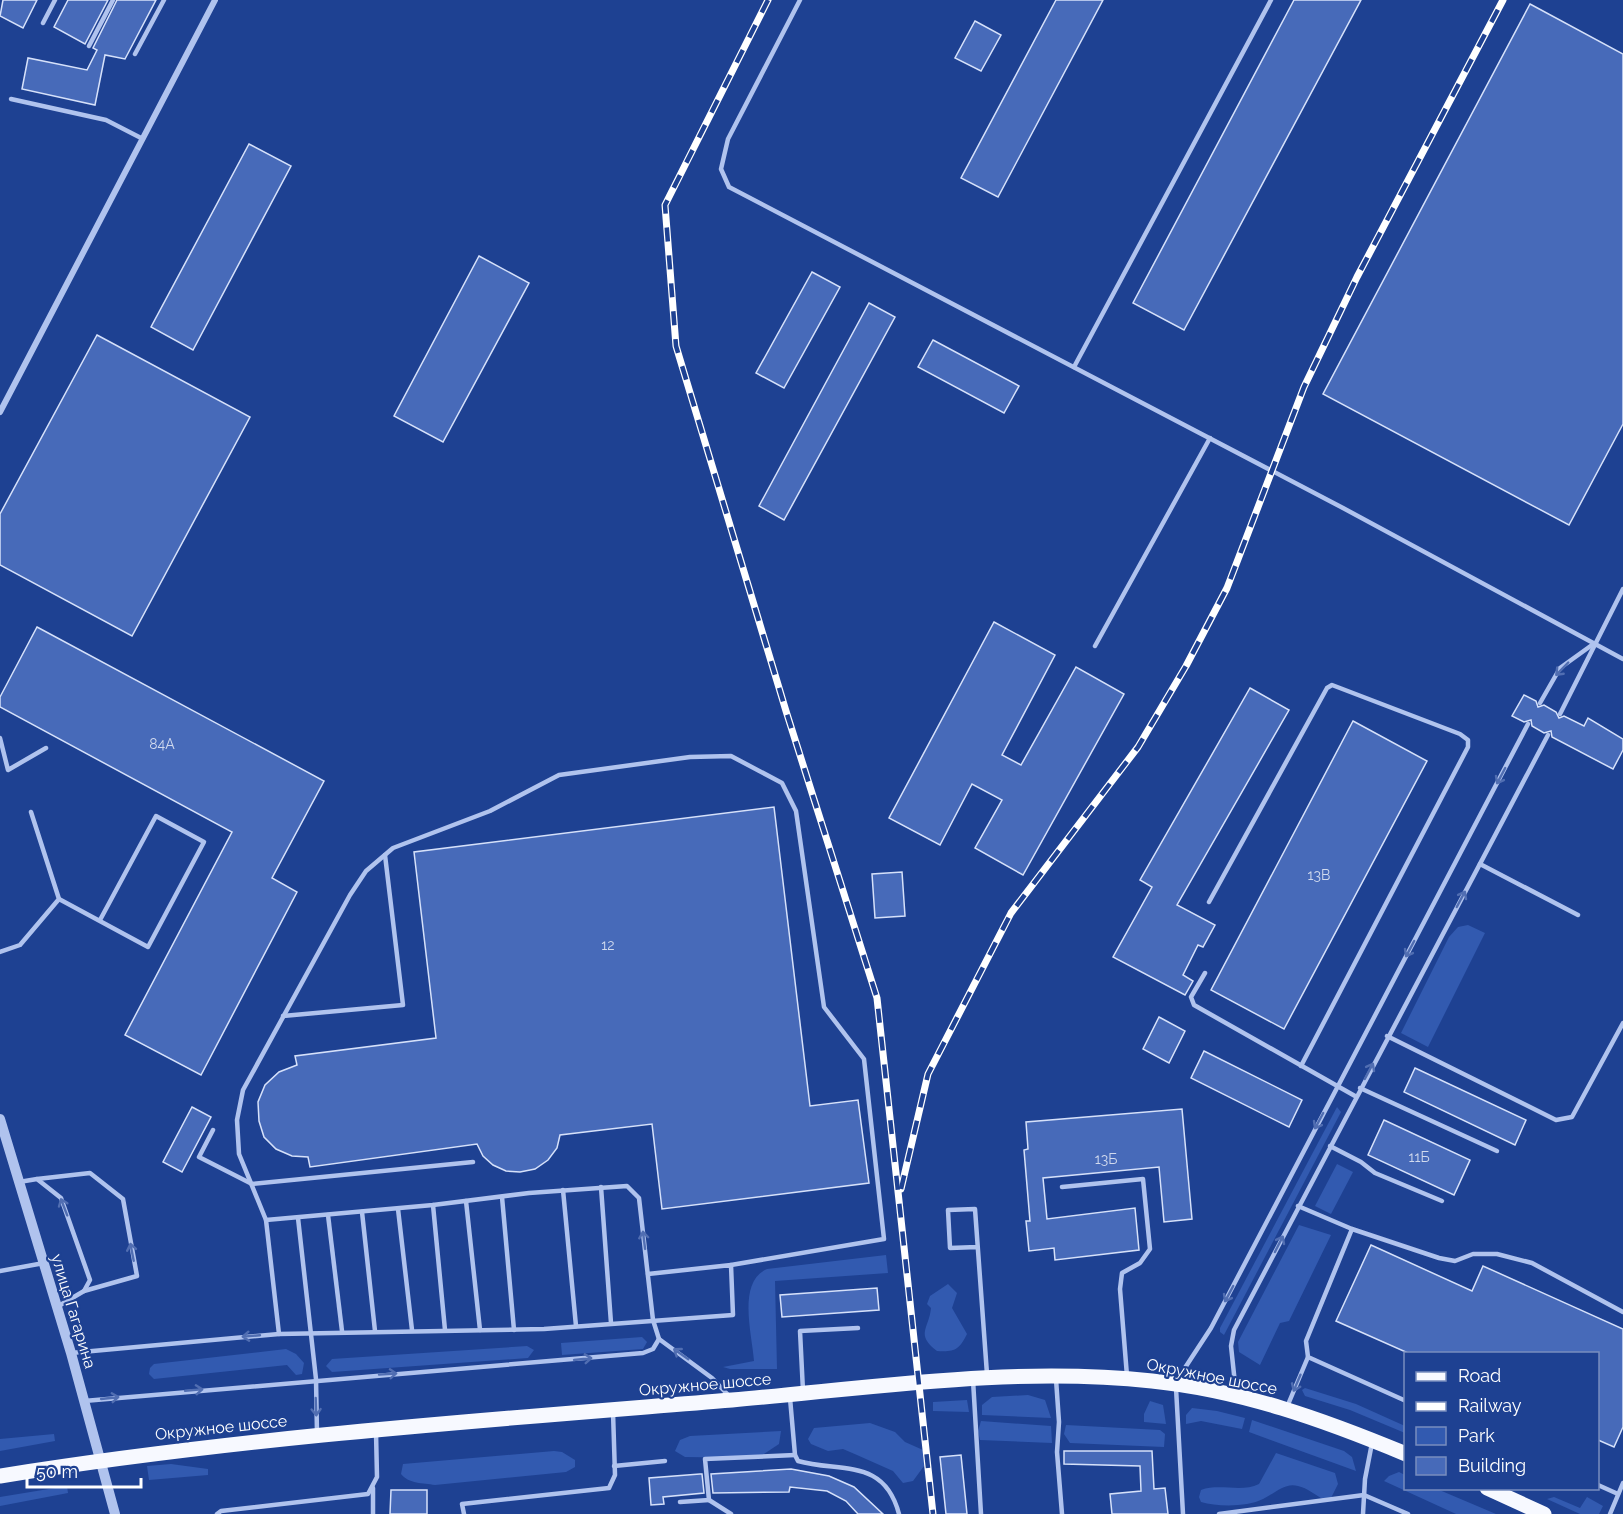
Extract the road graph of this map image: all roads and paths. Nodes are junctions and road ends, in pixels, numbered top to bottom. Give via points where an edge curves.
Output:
1 (55, 0) edge
2 (113, 0) edge
3 (164, 0) edge
4 (215, 0) edge
5 (800, 0) edge
6 (1272, 0) edge
7 (43, 23) dead end
8 (89, 46) dead end
9 (135, 54) dead end
10 (11, 99) dead end
11 (143, 139) junction
12 (1074, 367) junction
13 (0, 412) edge
14 (1210, 438) junction
15 (1623, 589) edge
16 (1594, 643) junction
17 (1095, 646) dead end
18 (1623, 658) edge
19 (1540, 703) dead end
20 (1560, 714) dead end
21 (1528, 724) dead end
22 (1548, 735) dead end
23 (0, 738) edge
24 (46, 748) dead end
25 (31, 812) dead end
26 (385, 855) junction
27 (1480, 864) junction
28 (59, 899) junction
29 (1209, 902) dead end
30 (1578, 915) dead end
31 (100, 920) junction
32 (0, 952) edge
33 (1204, 973) dead end
34 (283, 1016) junction
35 (1623, 1023) edge
36 (1387, 1036) junction
37 (1301, 1066) junction
38 (1338, 1087) junction
39 (1360, 1088) junction
40 (1355, 1096) junction
41 (0, 1119) edge
42 (2, 1130) edge
43 (213, 1130) dead end
44 (1330, 1146) junction
45 (1497, 1151) dead end
46 (473, 1162) dead end
47 (37, 1179) junction
48 (19, 1182) junction
49 (252, 1184) junction
50 (601, 1187) junction
51 (1062, 1187) dead end
52 (563, 1190) junction
53 (502, 1197) junction
54 (466, 1201) junction
55 (1442, 1201) dead end
56 (433, 1205) junction
57 (1298, 1206) junction
58 (398, 1209) junction
59 (362, 1212) junction
60 (328, 1215) junction
61 (298, 1218) junction
62 (266, 1220) junction
63 (1352, 1229) junction
64 (978, 1246) junction
65 (44, 1263) junction
66 (731, 1265) junction
67 (0, 1271) edge
68 (648, 1274) junction
69 (84, 1291) junction
70 (57, 1307) junction
71 (1623, 1312) edge
72 (652, 1320) junction
73 (611, 1323) junction
74 (576, 1326) junction
75 (858, 1328) dead end
76 (412, 1330) junction
77 (445, 1330) junction
78 (480, 1330) junction
79 (514, 1330) junction
80 (342, 1331) junction
81 (375, 1331) junction
82 (310, 1333) junction
83 (279, 1334) junction
84 (659, 1339) junction
85 (71, 1353) junction
86 (1308, 1357) junction
87 (1056, 1376) junction
88 (316, 1379) junction
89 (1127, 1379) junction
90 (980, 1380) junction
91 (1175, 1383) junction
92 (797, 1394) junction
93 (1236, 1395) junction
94 (733, 1400) junction
95 (1404, 1400) edge
96 (84, 1401) junction
97 (613, 1409) junction
98 (1286, 1409) junction
99 (376, 1429) junction
100 (317, 1434) junction
101 (1373, 1441) junction
102 (1404, 1453) edge
103 (795, 1455) junction
104 (101, 1460) junction
105 (665, 1461) dead end
106 (614, 1466) junction
107 (0, 1476) edge
108 (1623, 1483) edge
109 (1599, 1485) edge
110 (373, 1488) junction
111 (1490, 1490) edge
112 (1618, 1494) junction
113 (1364, 1496) junction
114 (709, 1500) junction
115 (680, 1502) dead end
116 (115, 1514) edge
117 (217, 1514) edge
118 (373, 1514) edge
119 (464, 1514) edge
120 (731, 1514) edge
121 (899, 1514) edge
122 (981, 1514) edge
123 (1062, 1514) edge
124 (1183, 1514) edge
125 (1219, 1514) edge
126 (1363, 1514) edge
127 (1408, 1514) edge
128 (1544, 1514) edge
129 (1610, 1514) edge

1 - 7 lane
2 - 8 lane
3 - 9 lane
4 - 11 street
5 - 12 lane via 728,139 722,169 729,187
6 - 12 lane
10 - 11 lane via 106,120
11 - 13 street
12 - 14 lane
14 - 16 lane
14 - 17 lane
15 - 16 lane
16 - 18 lane
16 -> 19 lane via 1560,668
16 - 20 lane
21 -> 38 lane
22 - 27 lane
23 - 24 lane via 8,770
25 - 28 lane
26 - 34 lane via 366,871 350,896
26 - 34 lane via 403,1005
26 - 66 lane via 393,848 490,811 559,775 690,757 731,756 782,783 796,810 824,1007 864,1059 884,1239
27 - 30 lane
36 -> 27 lane
28 - 31 lane
28 - 32 lane via 20,945
29 - 37 lane via 1327,688 1332,685 1468,740 1468,747
31 - 31 lane via 148,947 204,842 156,816
33 - 37 lane via 1191,997 1194,1005
34 - 49 lane via 243,1090 237,1120 239,1154
35 - 36 lane via 1572,1117 1556,1120
39 -> 36 lane
37 - 38 lane
38 - 40 lane
38 -> 91 lane via 1211,1328
39 - 40 lane
39 - 45 lane
40 - 44 lane
41 - 42 street, улица Гагарина
42 - 48 street, улица Гагарина
43 - 49 lane via 198,1157
44 - 55 lane via 1375,1173
44 - 57 lane
46 - 49 lane
47 - 48 lane
69 -> 47 lane via 90,1280 61,1198
69 -> 47 lane via 137,1276 123,1199 90,1173
48 - 65 street, улица Гагарина
49 - 62 lane
50 - 52 lane
68 -> 50 lane via 639,1198 627,1186
50 - 73 lane
51 - 89 lane via 1143,1179 1150,1250 1140,1263 1122,1273 1120,1289
52 - 53 lane
52 - 74 lane
53 - 54 lane
53 - 79 lane
54 - 56 lane
54 - 78 lane
56 - 58 lane
56 - 77 lane
57 - 63 lane
93 -> 57 lane via 1230,1346 1234,1330
58 - 59 lane
58 - 76 lane
59 - 60 lane
59 - 81 lane
60 - 61 lane
60 - 80 lane
61 - 62 lane
61 - 82 lane
62 - 83 lane
63 - 71 lane via 1439,1258 1455,1261 1473,1254 1497,1254 1532,1263
63 - 86 lane via 1306,1341
64 - 64 lane via 975,1209 948,1210 950,1248
64 - 90 lane
65 - 67 lane
65 - 70 street, улица Гагарина
66 - 68 lane
66 - 72 lane via 733,1315
68 - 72 lane
69 - 70 lane
70 - 85 street, улица Гагарина
72 - 73 lane
72 - 84 lane
73 - 74 lane
74 - 79 lane
75 - 92 lane via 800,1331
76 - 77 lane
76 - 81 lane
77 - 78 lane
78 - 79 lane
80 - 81 lane
80 - 82 lane
82 - 83 lane
82 - 88 lane
83 -> 85 lane
88 -> 84 lane via 643,1353
94 -> 84 lane via 712,1378
85 - 96 street, улица Гагарина
86 - 95 lane
86 -> 98 lane
87 - 89 main road, Окружное шоссе
87 - 90 main road, Окружное шоссе
87 - 123 lane
96 -> 88 lane
88 -> 100 lane
89 - 91 main road, Окружное шоссе
90 - 92 main road, Окружное шоссе
90 - 122 lane
91 - 93 main road, Окружное шоссе
91 - 124 lane
92 - 94 main road, Окружное шоссе
92 - 103 lane
93 - 98 main road, Окружное шоссе
94 - 97 main road, Окружное шоссе
96 - 104 street, улица Гагарина
97 - 99 main road, Окружное шоссе
97 - 106 lane
98 - 101 main road, Окружное шоссе
99 - 100 main road, Окружное шоссе
99 - 110 lane via 377,1478
100 - 104 main road, Окружное шоссе
101 - 102 main road, Окружное шоссе
101 - 113 lane
103 - 114 lane via 705,1459
103 - 121 lane via 798,1461 853,1468 880,1481 896,1500
104 - 107 main road, Окружное шоссе
104 - 116 street, улица Гагарина
105 - 106 lane
106 - 119 lane via 609,1488 462,1504
108 - 112 lane
109 - 112 lane
110 - 117 lane via 368,1494 221,1510
110 - 118 lane
111 - 128 main road
112 - 129 lane
113 - 125 lane
113 - 126 lane
113 - 127 lane
114 - 115 lane
114 - 120 lane

